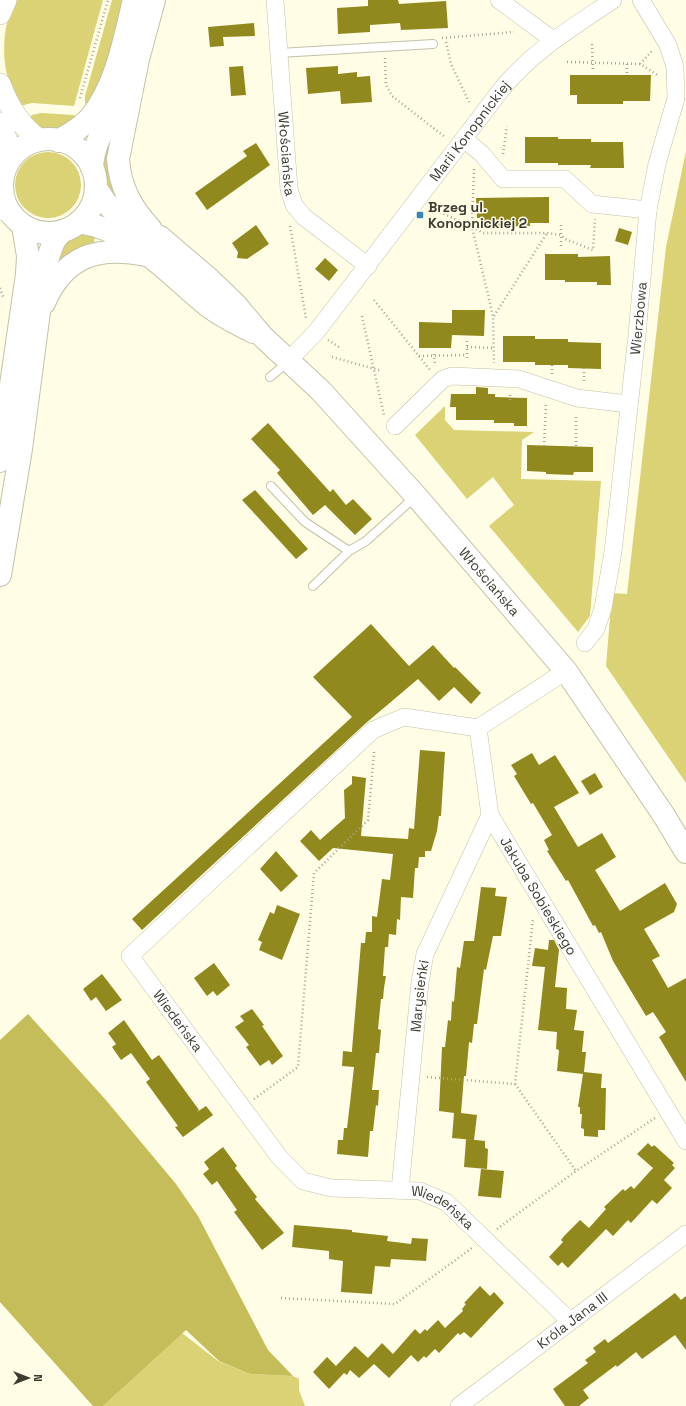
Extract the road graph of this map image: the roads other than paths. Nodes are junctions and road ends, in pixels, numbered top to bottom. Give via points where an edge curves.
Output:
1 (6, 0) edge
2 (134, 0) edge
3 (154, 0) edge
4 (275, 0) edge
5 (499, 0) edge
6 (613, 0) edge
7 (641, 0) edge
8 (0, 14) edge
9 (552, 40) junction
10 (433, 44) road end
11 (279, 53) junction
12 (138, 59) junction
13 (0, 84) edge
14 (0, 123) edge
15 (457, 140) junction
16 (49, 141) junction
17 (5, 172) edge
18 (94, 178) junction
19 (648, 210) junction
20 (11, 215) edge
21 (70, 227) junction
22 (160, 237) junction
23 (149, 256) junction
24 (368, 266) junction
25 (39, 313) junction
26 (262, 336) junction
27 (289, 360) junction
28 (270, 377) dead end
29 (628, 404) junction
30 (390, 424) road end
31 (0, 461) edge
32 (271, 486) dead end
33 (416, 496) junction
34 (349, 551) junction
35 (0, 574) edge
36 (313, 586) dead end
37 (585, 642) dead end
38 (566, 671) junction
39 (478, 728) junction
40 (490, 815) junction
41 (686, 852) edge
42 (686, 1141) edge
43 (400, 1190) junction
44 (686, 1234) edge
45 (570, 1322) junction
46 (459, 1406) edge

1 - 8 street
2 - 16 main road via 116,69 106,93 90,118 78,130
3 - 12 main road
4 - 11 street, Włościańska
5 - 9 street
6 - 9 street, Marii Konopnickiej
7 - 19 street, Wierzbowa via 668,45 675,68 676,98 657,164
9 - 15 street, Marii Konopnickiej via 522,65
10 - 11 lane
11 - 24 street, Włościańska via 289,189 294,205 304,217
12 - 18 main road via 126,90 102,129 92,154
12 - 22 main road via 121,137 119,174 128,200
13 - 16 street via 23,126
14 - 17 street via 8,143
15 - 19 street via 482,154 503,179 565,179 592,204
15 - 24 street, Marii Konopnickiej
16 - 17 main road via 23,147
16 - 18 main road via 78,150
17 - 20 main road via 3,194
18 - 21 main road via 91,207
18 - 22 main road, Włościańska via 106,204 135,226
19 - 29 street, Wierzbowa
20 - 21 main road via 42,233
20 - 31 main road via 28,251 27,274
21 - 23 main road, Włościańska via 107,228 128,239
21 - 25 main road via 54,241 48,253
22 - 26 main road, Włościańska via 236,305
23 - 25 main road via 115,251 86,257 55,281
23 - 26 main road, Włościańska via 210,307 232,322
24 - 27 street, Marii Konopnickiej via 317,331
25 - 35 main road
26 - 27 main road, Włościańska
27 - 28 lane
27 - 33 main road, Włościańska via 321,391
29 - 30 street via 577,398 519,379 452,376 443,379
29 - 37 street, Wierzbowa via 613,552 603,608 596,629
32 - 34 lane via 305,522
33 - 34 lane via 366,541
33 - 38 main road, Włościańska
34 - 36 lane
38 - 39 street
38 - 41 main road, Włościańska
39 - 40 street, Jakuba Sobieskiego
39 - 43 street, Wiedeńska via 404,717 376,729 130,956 280,1158 303,1181 331,1188
40 - 42 street, Jakuba Sobieskiego
40 - 43 street, Marysieńki via 425,954 420,982
43 - 45 street, Wiedeńska via 420,1192 446,1202
44 - 45 street, Króla Jana III
45 - 46 street, Króla Jana III

